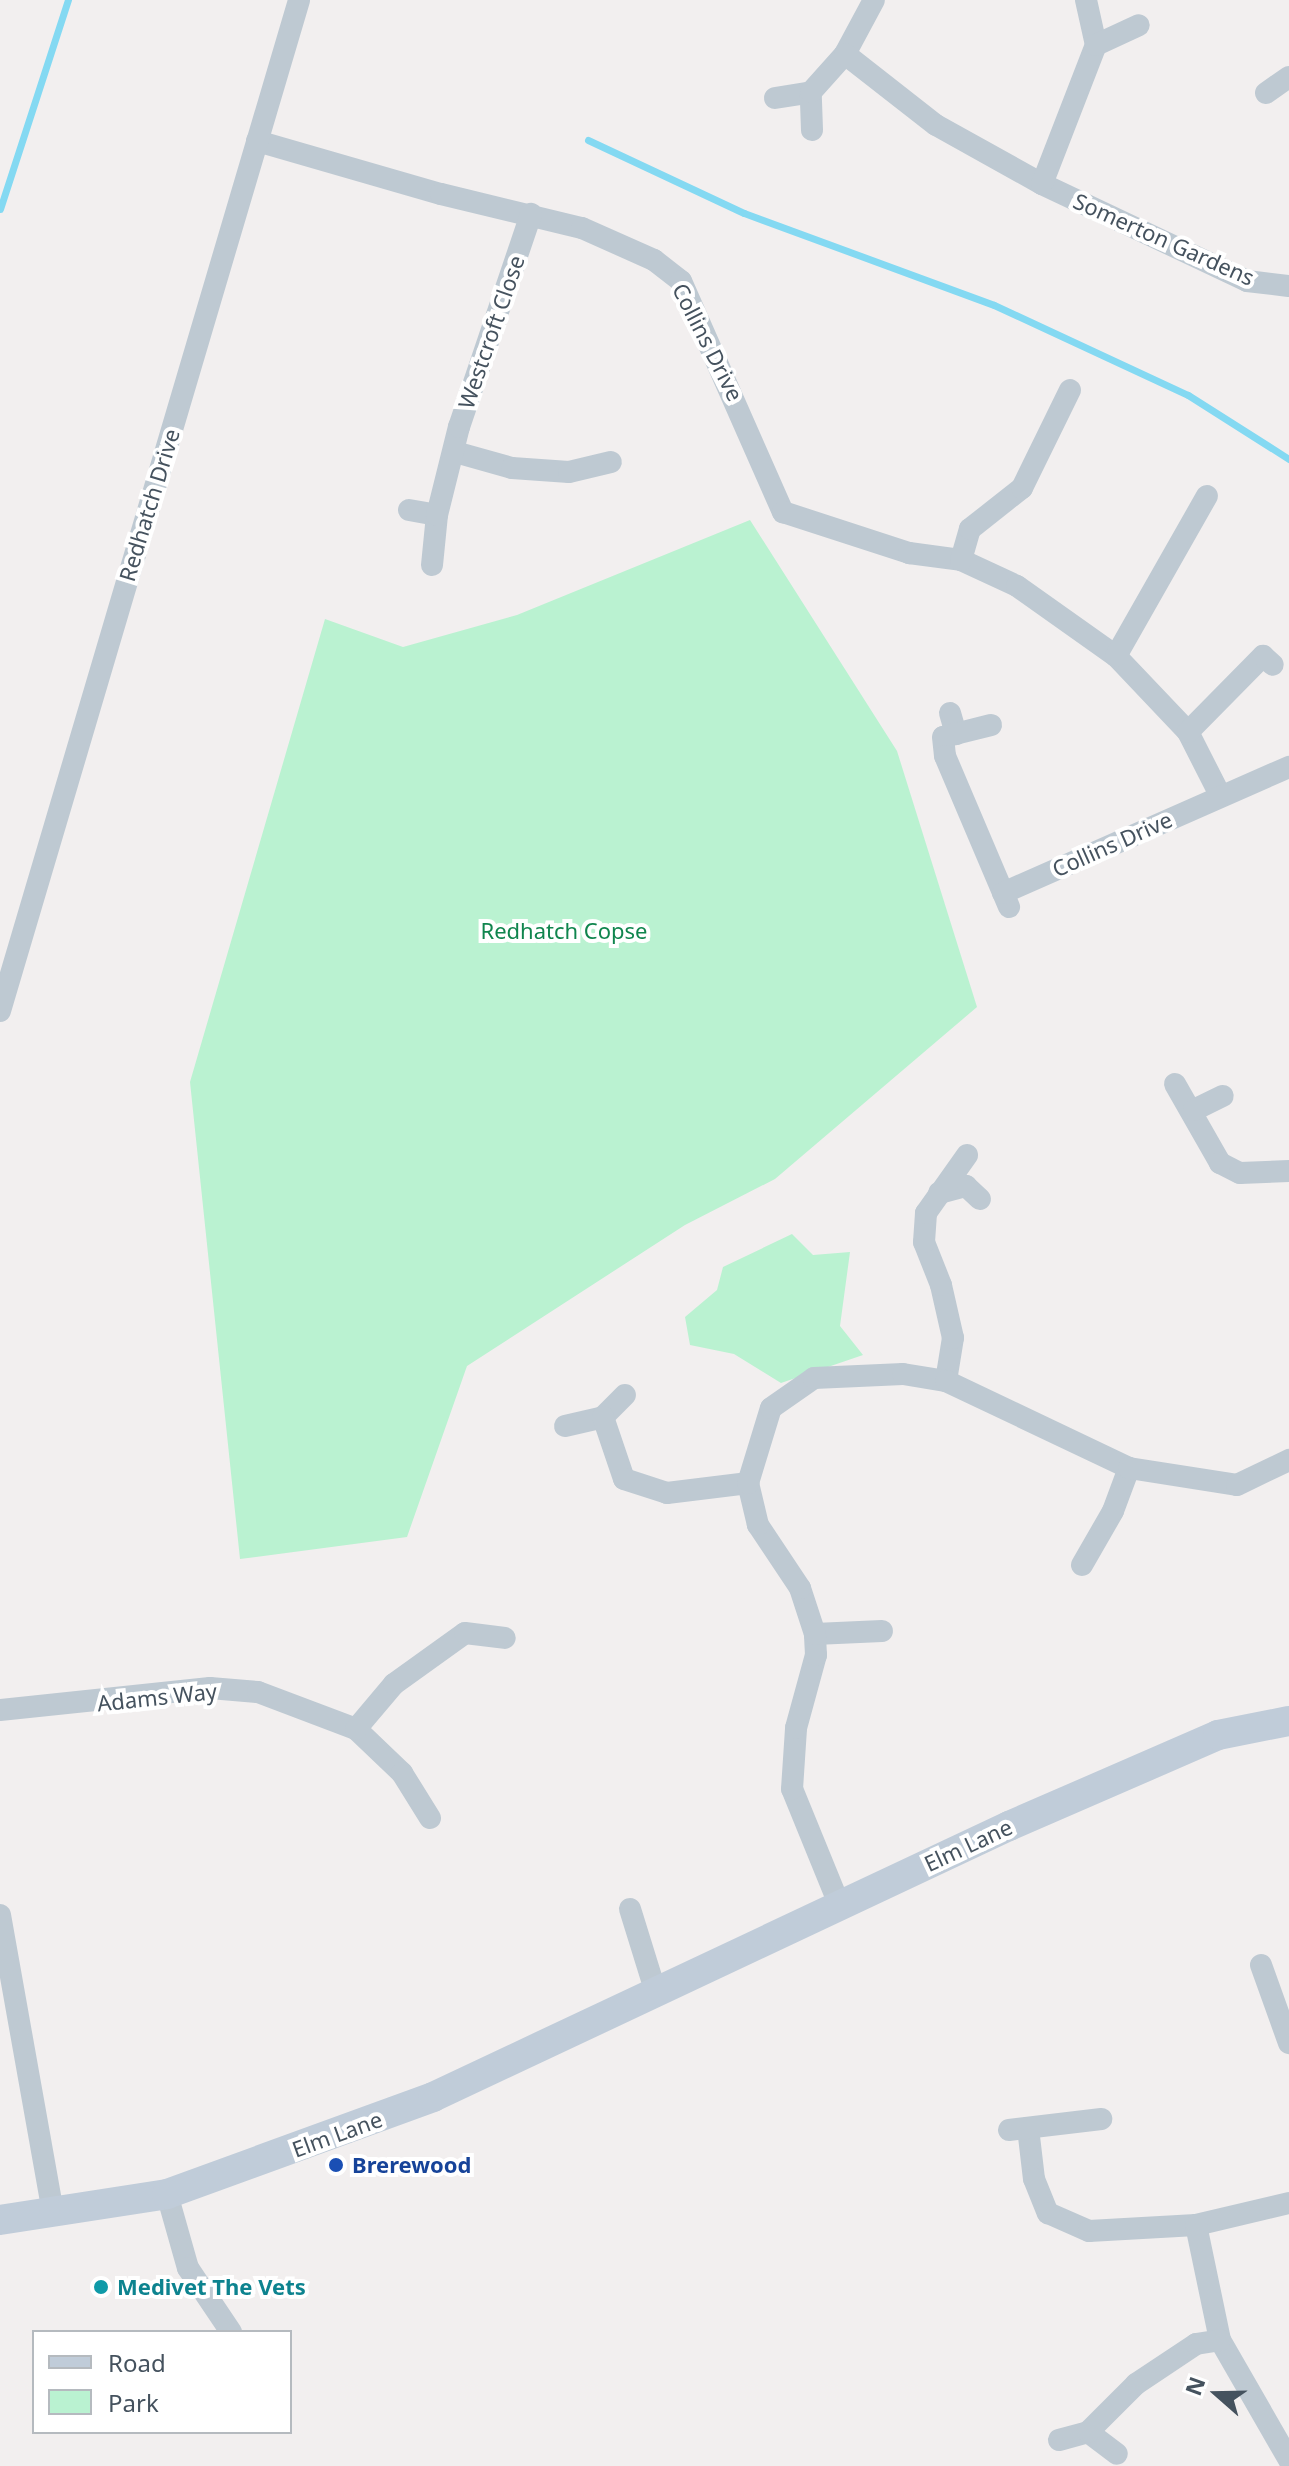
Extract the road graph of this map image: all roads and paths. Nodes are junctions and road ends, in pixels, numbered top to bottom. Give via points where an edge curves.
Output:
1 (299, 0) edge
2 (874, 0) edge
3 (1086, 0) edge
4 (1139, 25) dead end
5 (1096, 45) junction
6 (845, 54) junction
7 (1289, 77) edge
8 (811, 92) junction
9 (1266, 93) dead end
10 (775, 98) dead end
11 (812, 130) dead end
12 (257, 141) junction
13 (1042, 184) junction
14 (531, 214) junction
15 (1289, 286) edge
16 (1070, 390) dead end
17 (455, 452) junction
18 (611, 462) dead end
19 (1205, 507) dead end
20 (409, 510) dead end
21 (437, 515) junction
22 (961, 560) junction
23 (432, 565) dead end
24 (1116, 656) junction
25 (1273, 665) dead end
26 (991, 725) dead end
27 (1188, 732) junction
28 (1289, 767) edge
29 (1220, 795) junction
30 (0, 1011) edge
31 (1175, 1084) dead end
32 (1223, 1096) dead end
33 (1194, 1110) junction
34 (967, 1155) dead end
35 (1289, 1171) edge
36 (939, 1193) junction
37 (980, 1199) dead end
38 (946, 1381) junction
39 (625, 1395) dead end
40 (603, 1417) junction
41 (565, 1426) dead end
42 (1289, 1460) edge
43 (1129, 1468) junction
44 (748, 1483) junction
45 (1082, 1565) dead end
46 (882, 1631) dead end
47 (815, 1634) junction
48 (505, 1638) dead end
49 (0, 1710) edge
50 (1289, 1721) edge
51 (356, 1729) junction
52 (430, 1818) dead end
53 (839, 1904) junction
54 (630, 1909) dead end
55 (0, 1915) edge
56 (1261, 1965) dead end
57 (656, 1993) junction
58 (1289, 2043) edge
59 (1101, 2119) dead end
60 (167, 2194) junction
61 (1289, 2203) edge
62 (53, 2214) junction
63 (0, 2220) edge
64 (1196, 2225) junction
65 (230, 2330) edge
66 (1220, 2340) junction
67 (1088, 2432) junction
68 (1059, 2440) dead end
69 (1117, 2454) dead end
70 (1289, 2460) edge

1 - 12 street, Redhatch Drive
2 - 6 street
3 - 5 street
4 - 5 street
5 - 13 street
6 - 8 street
6 - 13 street, Somerton Gardens via 936,125
7 - 9 street
8 - 10 street
8 - 11 street
12 - 14 street, Collins Drive
12 - 30 street, Redhatch Drive
13 - 15 street, Somerton Gardens via 1247,281
14 - 17 street, Westcroft Close
14 - 22 street, Collins Drive via 582,228 654,260 681,281 783,512 909,553
16 - 22 street via 1022,488 970,529
17 - 18 street via 569,472
17 - 21 street, Westcroft Close
19 - 24 street
20 - 21 street
21 - 23 street, Westcroft Close
22 - 24 street, Collins Drive via 1017,586
24 - 27 street, Collins Drive
25 - 27 street via 1263,656
26 - 29 street, Collins Drive via 953,723 943,737 945,756 1006,900
27 - 29 street, Collins Drive
28 - 29 street, Collins Drive
31 - 33 street
32 - 33 street
33 - 35 street via 1220,1163 1240,1173
34 - 36 street
36 - 37 street via 966,1186
36 - 38 street via 926,1213 924,1242 953,1338
38 - 43 street
38 - 44 street via 903,1374 814,1378 771,1408
39 - 40 street
40 - 41 street
40 - 44 street via 624,1479 667,1493
42 - 43 street via 1237,1485
43 - 45 street via 1113,1511
44 - 47 street via 758,1525 800,1588
46 - 47 street
47 - 53 street via 816,1655 796,1728 792,1789
48 - 51 street via 465,1633 394,1684
49 - 51 street, Adams Way via 210,1688 258,1692
50 - 53 street, Elm Lane via 1218,1735
51 - 52 street, Adams Way via 402,1773
53 - 57 street, Elm Lane
54 - 57 street
55 - 62 street
56 - 58 street
57 - 60 street, Elm Lane via 472,2082
59 - 64 street via 1018,2129 1048,2213 1089,2231
60 - 62 street, Elm Lane
60 - 65 street via 188,2268
61 - 64 street
62 - 63 street, Elm Lane
64 - 66 street
66 - 67 street via 1196,2344 1136,2384
66 - 70 street
67 - 68 street
67 - 69 street

